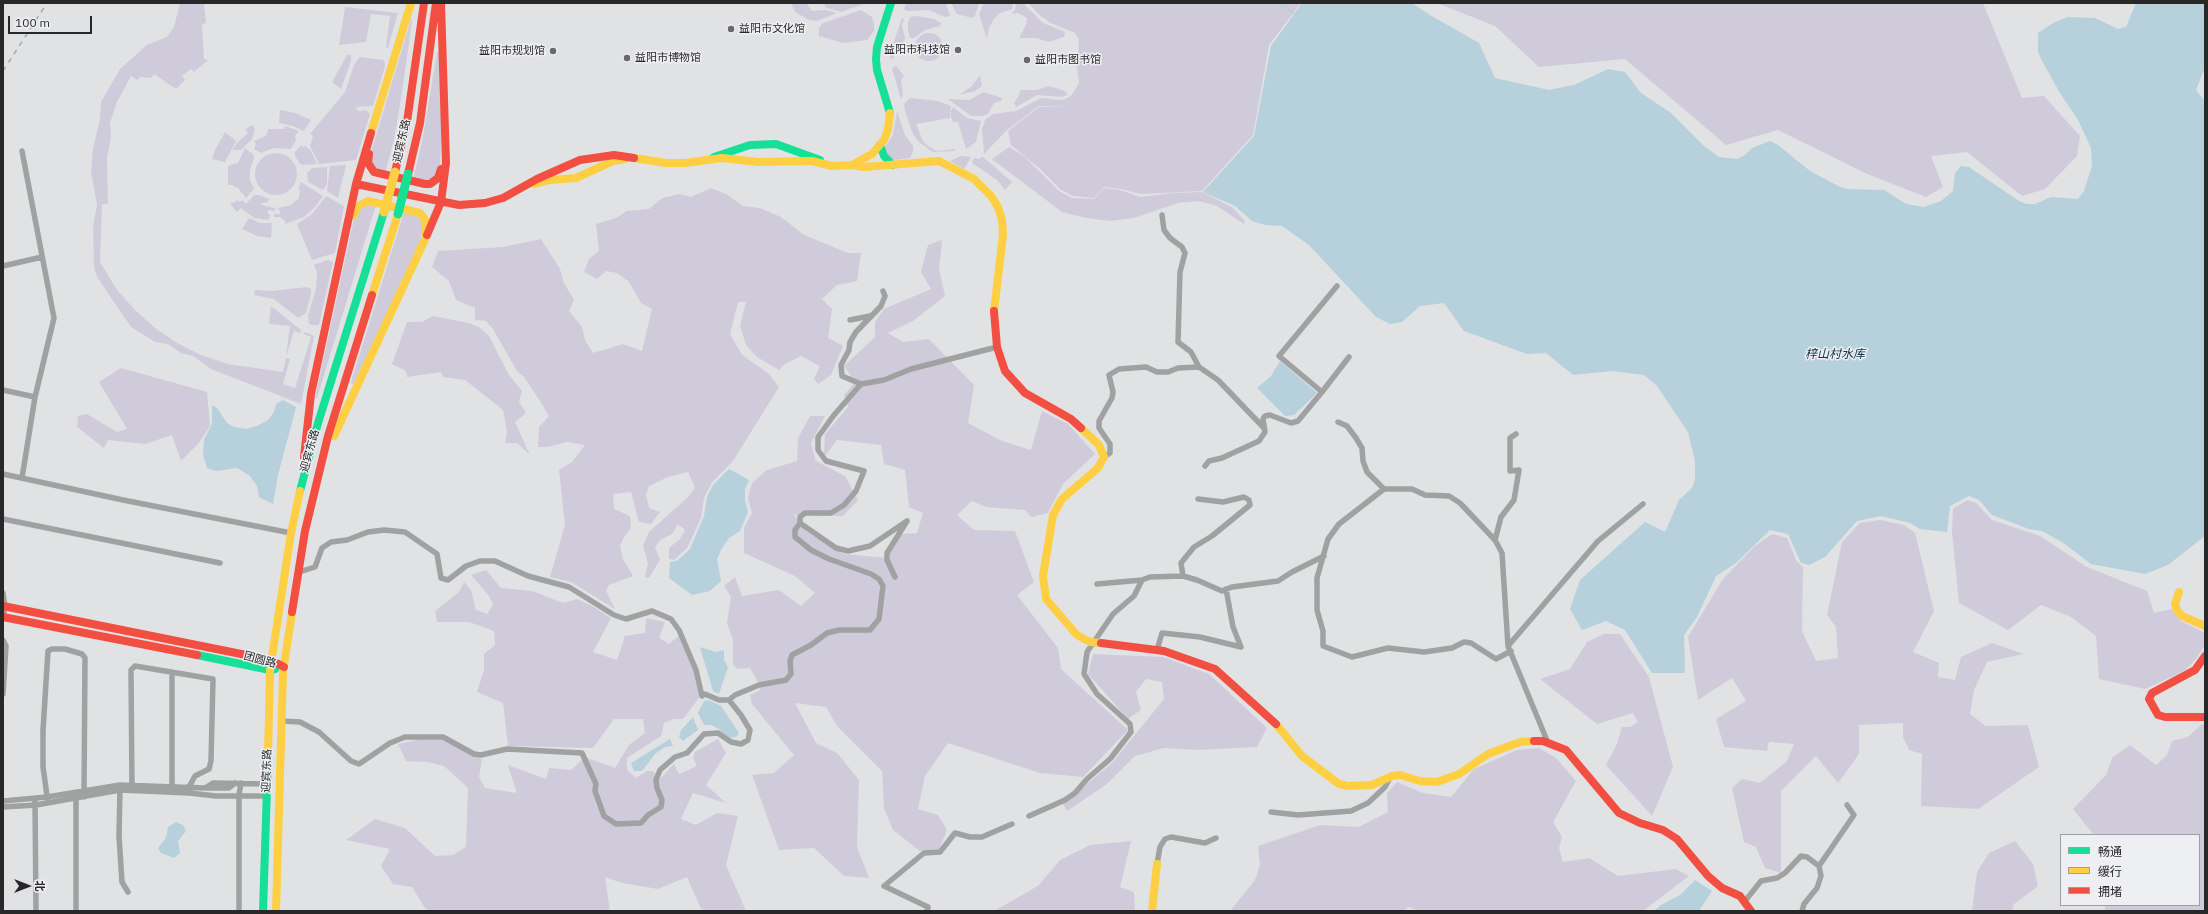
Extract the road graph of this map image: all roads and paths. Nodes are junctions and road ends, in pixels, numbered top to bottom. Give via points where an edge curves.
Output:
1 (411, 3) edge
2 (424, 3) edge
3 (436, 3) edge
4 (441, 3) edge
5 (891, 3) edge
6 (376, 116) junction
7 (446, 133) junction
8 (880, 145) junction
9 (22, 151) dead end
10 (636, 157) junction
11 (707, 160) junction
12 (825, 164) junction
13 (852, 165) junction
14 (893, 165) junction
15 (356, 184) junction
16 (516, 191) junction
17 (440, 202) junction
18 (1162, 215) dead end
19 (344, 242) junction
20 (42, 257) junction
21 (414, 265) junction
22 (3, 266) edge
23 (1337, 286) dead end
24 (883, 291) dead end
25 (870, 316) junction
26 (850, 320) dead end
27 (997, 347) junction
28 (1349, 357) dead end
29 (1199, 367) junction
30 (861, 384) junction
31 (3, 390) edge
32 (1322, 392) junction
33 (35, 397) junction
34 (1338, 422) dead end
35 (1264, 428) junction
36 (1516, 434) dead end
37 (1104, 457) junction
38 (321, 466) junction
39 (1205, 466) dead end
40 (3, 474) edge
41 (22, 478) junction
42 (302, 482) junction
43 (1384, 489) junction
44 (1198, 499) dead end
45 (1643, 504) dead end
46 (3, 520) edge
47 (800, 523) junction
48 (291, 533) junction
49 (1495, 540) junction
50 (1324, 556) junction
51 (220, 562) dead end
52 (299, 572) junction
53 (1183, 576) junction
54 (895, 577) dead end
55 (1142, 580) junction
56 (1097, 584) dead end
57 (1226, 589) junction
58 (2179, 592) dead end
59 (3, 593) edge
60 (4, 607) edge
61 (3, 617) edge
62 (2205, 626) edge
63 (3, 640) edge
64 (1095, 643) junction
65 (1508, 646) junction
66 (1157, 650) junction
67 (1511, 652) junction
68 (2205, 656) edge
69 (271, 660) junction
70 (284, 667) junction
71 (270, 670) junction
72 (172, 672) junction
73 (3, 694) edge
74 (730, 700) junction
75 (2205, 717) edge
76 (282, 721) junction
77 (1548, 743) junction
78 (1392, 776) junction
79 (238, 783) junction
80 (267, 784) junction
81 (132, 787) junction
82 (120, 788) junction
83 (172, 789) junction
84 (189, 790) junction
85 (83, 794) junction
86 (76, 795) junction
87 (239, 795) junction
88 (266, 796) junction
89 (48, 800) junction
90 (3, 802) edge
91 (36, 802) junction
92 (1847, 805) dead end
93 (3, 807) edge
94 (1271, 812) dead end
95 (1029, 816) dead end
96 (1012, 824) dead end
97 (1216, 838) dead end
98 (1157, 864) joint
99 (1819, 866) junction
100 (128, 892) dead end
101 (1745, 901) junction
102 (36, 911) edge
103 (76, 911) edge
104 (239, 911) edge
105 (263, 911) edge
106 (276, 911) edge
107 (927, 911) edge
108 (1152, 911) edge
109 (1751, 911) edge
110 (1802, 911) edge

1 - 6 main road
2 - 42 main road, 迎宾东路, bridge via 407,122 395,172
3 - 38 main road, 迎宾东路, bridge via 420,123 408,174
4 - 7 main road
5 - 8 main road via 877,47 876,59 890,116 888,129
6 - 7 main road via 368,163 378,174 425,184 434,182 440,173
6 - 15 main road
7 - 17 main road via 446,163
8 - 13 main road via 872,154
8 - 14 main road via 884,156
9 - 20 street
10 - 11 main road via 666,163
10 - 16 main road via 613,161 576,178 550,180
10 - 16 main road via 614,154 580,160
11 - 12 main road via 722,158 758,162 812,161
11 - 12 main road via 750,145 776,144 798,150
12 - 13 main road
13 - 14 main road
14 - 27 main road via 939,160 974,179 998,207 1003,235 994,296
15 - 17 main road
15 - 19 main road
16 - 17 main road via 485,203 459,205
17 - 21 main road
18 - 29 street via 1164,230 1185,253 1180,272 1178,342 1191,352
19 - 21 main road via 355,209 363,203 420,213 427,226
19 - 42 main road via 310,400
20 - 22 street
20 - 33 street via 54,318
21 - 38 main road
23 - 32 street via 1279,356
24 - 25 street via 885,296 881,306
25 - 26 street
25 - 30 street via 856,332 841,365 842,376
27 - 30 street via 911,369 884,380
27 - 37 main road via 1005,371 1025,393 1071,419 1099,446
28 - 32 street
29 - 35 street via 1218,380
29 - 37 street via 1178,368 1168,372 1157,372 1146,367 1113,371 1109,375 1112,398 1099,421 1099,428 1110,444 1110,453
30 - 47 street via 834,414 818,437 818,450 826,461 864,471 856,491 844,505 831,513 805,513 800,517
31 - 33 street
32 - 35 street via 1298,421 1291,423 1270,415 1265,416
33 - 41 street
34 - 43 street via 1347,426 1359,443 1367,472
35 - 39 street via 1265,432 1259,441 1222,458 1209,461
36 - 49 street via 1510,438 1510,471 1519,470 1514,500 1501,517
37 - 64 main road via 1098,468 1062,499 1054,514 1043,576 1046,599 1077,635
38 - 52 main road, 迎宾东路 via 305,531
40 - 41 street
41 - 48 street
42 - 48 main road, 迎宾东路
43 - 49 street via 1412,489 1425,495 1449,496 1460,503
43 - 50 street via 1339,524 1328,539
44 - 53 street via 1223,502 1244,497 1249,500 1250,505 1194,547 1181,563
45 - 65 street via 1598,541
46 - 51 street
47 - 54 street via 836,548 848,551 870,546 907,521 887,553 887,560
47 - 74 street via 795,530 795,537 811,550 829,560 879,579 883,586 879,618 870,630 854,628 827,633 792,655 791,674 786,680 759,685
48 - 69 main road, 迎宾东路
49 - 65 street via 1502,553
50 - 57 street via 1278,581
50 - 67 street via 1317,578 1317,610 1323,631 1323,646 1352,658 1388,648 1424,652 1452,648 1464,642 1471,643 1496,659
52 - 70 main road, 迎宾东路
52 - 74 street via 315,567 322,548 332,542 347,540 368,532 404,532 437,554 441,578 448,580 466,566 480,560 495,562 528,576 569,587 614,615 626,619 652,611 671,619 680,630 702,696 705,694 719,700
53 - 55 street via 1150,577
53 - 57 street via 1222,591
55 - 56 street
55 - 64 street via 1134,596 1112,614
57 - 66 street via 1233,627 1241,647 1200,637 1162,633
58 - 62 main road via 2176,610 2182,616
59 - 60 street
60 - 61 street
60 - 69 main road, 团圆路
61 - 71 main road, 团圆路
63 - 73 street via 6,646
64 - 66 main road
64 - 95 street via 1087,652 1084,674 1097,694 1130,724 1131,732 1110,759 1086,779 1075,793
65 - 67 street
66 - 78 main road via 1215,669 1274,722 1302,756 1339,784 1372,785
67 - 77 street
68 - 75 main road via 2195,670 2152,693 2149,699 2158,715
69 - 70 main road, 团圆路
69 - 71 main road, 迎宾东路
70 - 71 main road, 团圆路
70 - 76 main road, 迎宾东路
71 - 80 main road, 迎宾东路
72 - 81 street via 135,666 130,670
72 - 83 street
72 - 84 street via 213,679 211,761 209,768 195,776
74 - 76 street via 750,730 748,740 741,744 730,742 718,733 704,734 687,753 675,758 660,770 656,780 662,800 661,807 640,822 616,824 604,816 595,791 596,784 582,753 507,749 481,755 474,754 443,737 404,737 390,743 359,764 351,761 319,732 300,722
76 - 106 main road, 迎宾东路
77 - 78 main road via 1520,742 1488,754 1459,774 1437,782 1420,781 1400,775
77 - 101 main road via 1566,750 1619,813 1640,824 1663,830 1677,839 1708,876
78 - 94 street via 1385,787 1368,803 1352,811 1298,815
79 - 80 street
79 - 84 street via 229,788
79 - 87 street
80 - 88 main road, 迎宾东路
81 - 82 street
81 - 83 street
82 - 85 street
82 - 100 street via 119,836 122,882
83 - 84 street
84 - 87 street
85 - 86 street
85 - 89 street via 85,658 82,654 65,649 52,650 48,652 43,730 43,767
86 - 89 street
86 - 103 street
87 - 88 street
87 - 104 street
88 - 105 main road, 迎宾东路
89 - 91 street
90 - 91 street
91 - 93 street
91 - 102 street
92 - 99 street via 1854,815
96 - 107 street via 982,837 955,833 940,852 924,853 884,886 928,907
97 - 98 street via 1205,843 1193,843 1171,837 1165,839 1160,847
98 - 108 main road
99 - 101 street via 1807,857 1801,856 1777,878 1761,881
99 - 110 street via 1821,876 1817,888 1804,904
101 - 109 main road

